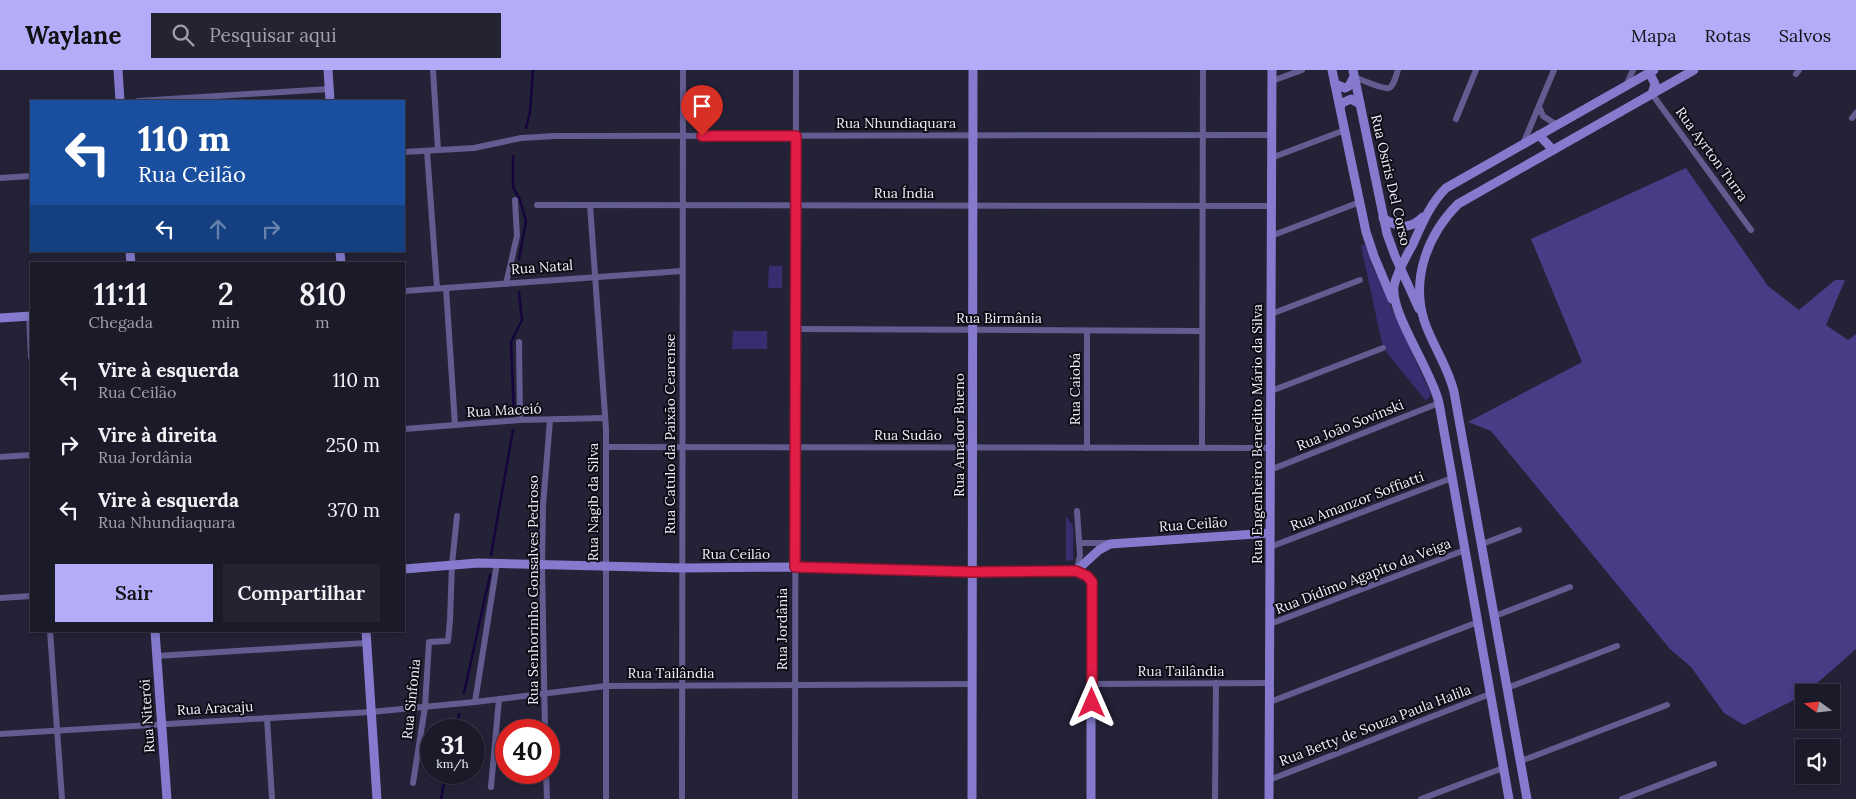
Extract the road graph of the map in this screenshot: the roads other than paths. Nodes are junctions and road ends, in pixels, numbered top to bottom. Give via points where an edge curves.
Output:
1 (118, 70) edge
2 (328, 70) edge
3 (433, 70) edge
4 (683, 70) edge
5 (796, 70) edge
6 (973, 70) edge
7 (1203, 70) edge
8 (1272, 70) edge
9 (1302, 70) edge
10 (1332, 70) edge
11 (1398, 70) edge
12 (1476, 70) edge
13 (1554, 70) edge
14 (1632, 70) edge
15 (1694, 70) edge
16 (1651, 71) edge
17 (1353, 73) edge
18 (1272, 81) junction
19 (1335, 84) junction
20 (1626, 86) junction
21 (329, 89) junction
22 (1652, 94) junction
23 (120, 100) edge
24 (154, 100) edge
25 (330, 100) edge
26 (1360, 104) junction
27 (1539, 106) junction
28 (1340, 107) junction
29 (1456, 119) dead end
30 (1533, 121) junction
31 (1557, 125) junction
32 (1345, 130) junction
33 (973, 135) junction
34 (1202, 135) junction
35 (1271, 135) junction
36 (1540, 135) junction
37 (683, 136) junction
38 (796, 136) junction
39 (1523, 144) junction
40 (438, 150) junction
41 (1553, 150) junction
42 (427, 151) junction
43 (405, 152) edge
44 (1271, 158) junction
45 (30, 176) edge
46 (0, 178) edge
47 (515, 200) dead end
48 (1360, 202) junction
49 (537, 205) dead end
50 (590, 205) junction
51 (683, 205) junction
52 (795, 205) junction
53 (972, 206) junction
54 (1203, 206) junction
55 (1271, 206) junction
56 (1427, 213) junction
57 (1383, 218) junction
58 (1751, 230) dead end
59 (1271, 236) junction
60 (1400, 269) junction
61 (682, 271) junction
62 (595, 278) junction
63 (1360, 280) dead end
64 (506, 284) junction
65 (438, 288) junction
66 (446, 288) junction
67 (405, 291) edge
68 (1396, 306) junction
69 (1271, 314) junction
70 (30, 316) edge
71 (0, 318) edge
72 (1424, 321) junction
73 (795, 329) junction
74 (972, 330) junction
75 (1088, 331) junction
76 (1202, 331) junction
77 (519, 342) dead end
78 (1383, 348) dead end
79 (1271, 391) junction
80 (1439, 403) junction
81 (605, 418) junction
82 (520, 420) junction
83 (550, 420) junction
84 (455, 425) junction
85 (405, 429) edge
86 (606, 446) junction
87 (682, 447) junction
88 (795, 447) junction
89 (972, 448) junction
90 (1087, 448) junction
91 (1202, 448) junction
92 (1270, 448) junction
93 (30, 455) edge
94 (0, 457) edge
95 (1270, 470) junction
96 (1452, 478) junction
97 (1473, 499) junction
98 (1456, 502) junction
99 (1076, 511) dead end
100 (457, 516) dead end
101 (1477, 520) junction
102 (1461, 526) junction
103 (1519, 530) dead end
104 (1270, 533) junction
105 (1079, 543) junction
106 (1118, 543) junction
107 (1482, 544) junction
108 (1270, 547) junction
109 (1465, 550) junction
110 (497, 563) junction
111 (452, 564) junction
112 (542, 566) junction
113 (606, 567) junction
114 (795, 567) junction
115 (682, 568) junction
116 (405, 569) edge
117 (1076, 571) junction
118 (973, 572) junction
119 (1570, 587) dead end
120 (30, 596) edge
121 (0, 598) edge
122 (1495, 616) junction
123 (1478, 622) junction
124 (1270, 624) junction
125 (50, 632) edge
126 (155, 632) edge
127 (366, 632) edge
128 (366, 643) junction
129 (1617, 646) dead end
130 (157, 656) junction
131 (1216, 683) junction
132 (1270, 683) junction
133 (972, 684) junction
134 (1092, 684) junction
135 (795, 685) junction
136 (606, 686) junction
137 (682, 686) junction
138 (1508, 688) junction
139 (545, 694) junction
140 (1490, 694) junction
141 (499, 699) junction
142 (475, 702) junction
143 (1270, 702) junction
144 (1510, 702) junction
145 (1667, 705) dead end
146 (425, 707) junction
147 (1492, 707) junction
148 (371, 712) junction
149 (266, 718) junction
150 (546, 719) edge
151 (162, 724) junction
152 (57, 730) junction
153 (1515, 730) junction
154 (0, 734) edge
155 (1498, 735) junction
156 (1521, 761) junction
157 (1714, 764) dead end
158 (1503, 768) junction
159 (1270, 780) junction
160 (413, 782) dead end
161 (546, 784) edge
162 (491, 787) dead end
163 (62, 799) edge
164 (166, 799) edge
165 (272, 799) edge
166 (377, 799) edge
167 (547, 799) edge
168 (606, 799) edge
169 (682, 799) edge
170 (795, 799) edge
171 (972, 799) edge
172 (1091, 799) edge
173 (1215, 799) edge
174 (1270, 799) edge
175 (1421, 799) edge
176 (1509, 799) edge
177 (1528, 799) edge
178 (1622, 799) edge

1 - 23 street
2 - 21 street
3 - 40 street
4 - 37 street, Rua Catulo da Paixão Cearense
5 - 38 street, Rua Jordânia
6 - 33 street, Rua Amador Bueno
7 - 34 street
8 - 18 street, Rua Engenheiro Benedito Mário da Silva
9 - 18 street
10 - 19 street
11 - 17 street via 1389,88 1382,88
12 - 29 street
13 - 27 street
14 - 20 street
15 - 22 street
16 - 20 street
16 - 22 street via 1655,84
17 - 19 street via 1353,82 1345,88
17 - 26 street, Rua Osíris Del Corso
18 - 35 street, Rua Engenheiro Benedito Mário da Silva
19 - 28 street
20 - 31 street
21 - 24 street
21 - 25 street
22 - 41 street
22 - 58 street, Rua Ayrton Turra
26 - 28 street via 1352,99 1342,102
26 - 57 street, Rua Osíris Del Corso
27 - 30 street
27 - 31 street via 1543,116
28 - 32 street
30 - 36 street
30 - 39 street
31 - 36 street
32 - 44 street
32 - 48 street
33 - 34 street, Rua Nhundiaquara
33 - 38 street, Rua Nhundiaquara
33 - 53 street, Rua Amador Bueno
34 - 35 street, Rua Nhundiaquara
34 - 54 street
35 - 44 street, Rua Engenheiro Benedito Mário da Silva
36 - 39 street
36 - 41 street
37 - 38 street, Rua Nhundiaquara
37 - 40 street, Rua Nhundiaquara via 555,136
37 - 51 street, Rua Catulo da Paixão Cearense
38 - 52 street, Rua Jordânia
39 - 56 street via 1450,185
40 - 42 street, Rua Nhundiaquara
41 - 72 street via 1466,198 1441,223 1426,254 1420,278
42 - 43 street, Rua Nhundiaquara
42 - 65 street
44 - 55 street, Rua Engenheiro Benedito Mário da Silva
45 - 46 street
47 - 64 street via 517,236
48 - 59 street
48 - 68 street via 1369,244
49 - 50 street, Rua Índia
50 - 51 street, Rua Índia
50 - 62 street, Rua Nagib da Silva
51 - 52 street, Rua Índia
51 - 61 street, Rua Catulo da Paixão Cearense
52 - 53 street, Rua Índia
52 - 73 street, Rua Jordânia
53 - 54 street, Rua Índia
53 - 74 street, Rua Amador Bueno
54 - 55 street, Rua Índia
54 - 76 street
55 - 59 street, Rua Engenheiro Benedito Mário da Silva
56 - 57 street via 1406,227
56 - 60 street
57 - 60 street, Rua Osíris Del Corso
59 - 69 street, Rua Engenheiro Benedito Mário da Silva
60 - 68 street via 1394,288
60 - 72 street, Rua Osíris Del Corso
61 - 62 street, Rua Natal
61 - 87 street, Rua Catulo da Paixão Cearense
62 - 64 street, Rua Natal
62 - 81 street, Rua Nagib da Silva
63 - 69 street
64 - 66 street, Rua Natal
65 - 66 street, Rua Natal
65 - 67 street, Rua Natal
66 - 84 street
68 - 80 street
69 - 79 street, Rua Engenheiro Benedito Mário da Silva
70 - 71 street
72 - 97 street, Rua Osíris Del Corso via 1452,381
73 - 74 street, Rua Birmânia
73 - 88 street, Rua Jordânia
74 - 75 street, Rua Birmânia
74 - 89 street, Rua Amador Bueno
75 - 76 street, Rua Birmânia
75 - 90 street, Rua Caiobá
76 - 91 street
77 - 82 street
78 - 79 street
79 - 92 street, Rua Engenheiro Benedito Mário da Silva
80 - 95 street, Rua João Sovinski
80 - 96 street
81 - 83 street, Rua Maceió
81 - 86 street, Rua Nagib da Silva
82 - 83 street, Rua Maceió
82 - 84 street, Rua Maceió
83 - 112 street, Rua Senhorinho Gonsalves Pedroso
84 - 85 street, Rua Maceió
86 - 87 street, Rua Sudão
86 - 113 street, Rua Nagib da Silva
87 - 88 street, Rua Sudão
87 - 115 street, Rua Catulo da Paixão Cearense
88 - 89 street, Rua Sudão
88 - 114 street, Rua Jordânia
89 - 90 street, Rua Sudão
89 - 118 street, Rua Amador Bueno
90 - 91 street, Rua Sudão
91 - 92 street, Rua Sudão
92 - 95 street, Rua Engenheiro Benedito Mário da Silva
93 - 94 street
95 - 104 street, Rua Engenheiro Benedito Mário da Silva
96 - 98 street
96 - 108 street, Rua Amanzor Soffiatti
97 - 98 street via 1468,506
97 - 101 street, Rua Osíris Del Corso
98 - 102 street
99 - 105 street
100 - 111 street, Rua Sinfonia
101 - 102 street via 1469,516
101 - 107 street, Rua Osíris Del Corso
102 - 109 street
103 - 107 street
104 - 106 street, Rua Ceilão
104 - 108 street, Rua Engenheiro Benedito Mário da Silva
105 - 106 street, Rua Ceilão
105 - 117 street
106 - 117 street, Rua Ceilão via 1104,546
107 - 122 street, Rua Osíris Del Corso
108 - 124 street, Rua Engenheiro Benedito Mário da Silva
109 - 123 street
109 - 124 street, Rua Dídimo Agapito da Veiga
110 - 111 street, Rua Ceilão
110 - 112 street, Rua Ceilão
110 - 142 street
111 - 116 street, Rua Ceilão
111 - 146 street, Rua Sinfonia via 448,641 429,642
112 - 113 street, Rua Ceilão
112 - 139 street, Rua Senhorinho Gonsalves Pedroso
113 - 115 street, Rua Ceilão
113 - 136 street, Rua Nagib da Silva
114 - 115 street, Rua Ceilão
114 - 118 street, Rua Ceilão
114 - 135 street, Rua Jordânia
115 - 137 street, Rua Catulo da Paixão Cearense
117 - 118 street, Rua Ceilão
117 - 134 street via 1092,582
118 - 133 street, Rua Amador Bueno
119 - 122 street
120 - 121 street
122 - 138 street, Rua Osíris Del Corso
123 - 140 street
123 - 143 street
124 - 132 street, Rua Engenheiro Benedito Mário da Silva
125 - 152 street
126 - 130 street, Rua Niterói
127 - 128 street
128 - 130 street
128 - 148 street
129 - 138 street
130 - 151 street, Rua Niterói
131 - 132 street, Rua Tailândia
131 - 134 street, Rua Tailândia
131 - 173 street
132 - 143 street, Rua Engenheiro Benedito Mário da Silva
133 - 135 street, Rua Tailândia
133 - 171 street, Rua Amador Bueno
134 - 172 street
135 - 137 street, Rua Tailândia
135 - 170 street, Rua Jordânia
136 - 137 street, Rua Tailândia
136 - 139 street, Rua Tailândia
136 - 168 street, Rua Nagib da Silva
137 - 169 street, Rua Catulo da Paixão Cearense
138 - 144 street, Rua Osíris Del Corso
139 - 141 street, Rua Tailândia
139 - 150 street, Rua Senhorinho Gonsalves Pedroso
140 - 147 street
140 - 159 street, Rua Betty de Souza Paula Halila
141 - 142 street, Rua Tailândia
141 - 162 street
142 - 146 street, Rua Tailândia
143 - 159 street, Rua Engenheiro Benedito Mário da Silva
144 - 147 street via 1508,710 1502,714
144 - 153 street, Rua Osíris Del Corso
145 - 156 street
146 - 148 street, Rua Tailândia
146 - 160 street, Rua Sinfonia
147 - 155 street
148 - 149 street, Rua Aracaju
148 - 166 street
149 - 151 street, Rua Aracaju
149 - 165 street
151 - 152 street, Rua Aracaju
151 - 164 street, Rua Niterói
152 - 154 street, Rua Aracaju
152 - 163 street
153 - 155 street via 1509,723 1504,724 1497,730
153 - 156 street, Rua Osíris Del Corso
155 - 158 street
156 - 177 street, Rua Osíris Del Corso
157 - 178 street
158 - 175 street
158 - 176 street
159 - 174 street, Rua Engenheiro Benedito Mário da Silva
161 - 167 street

